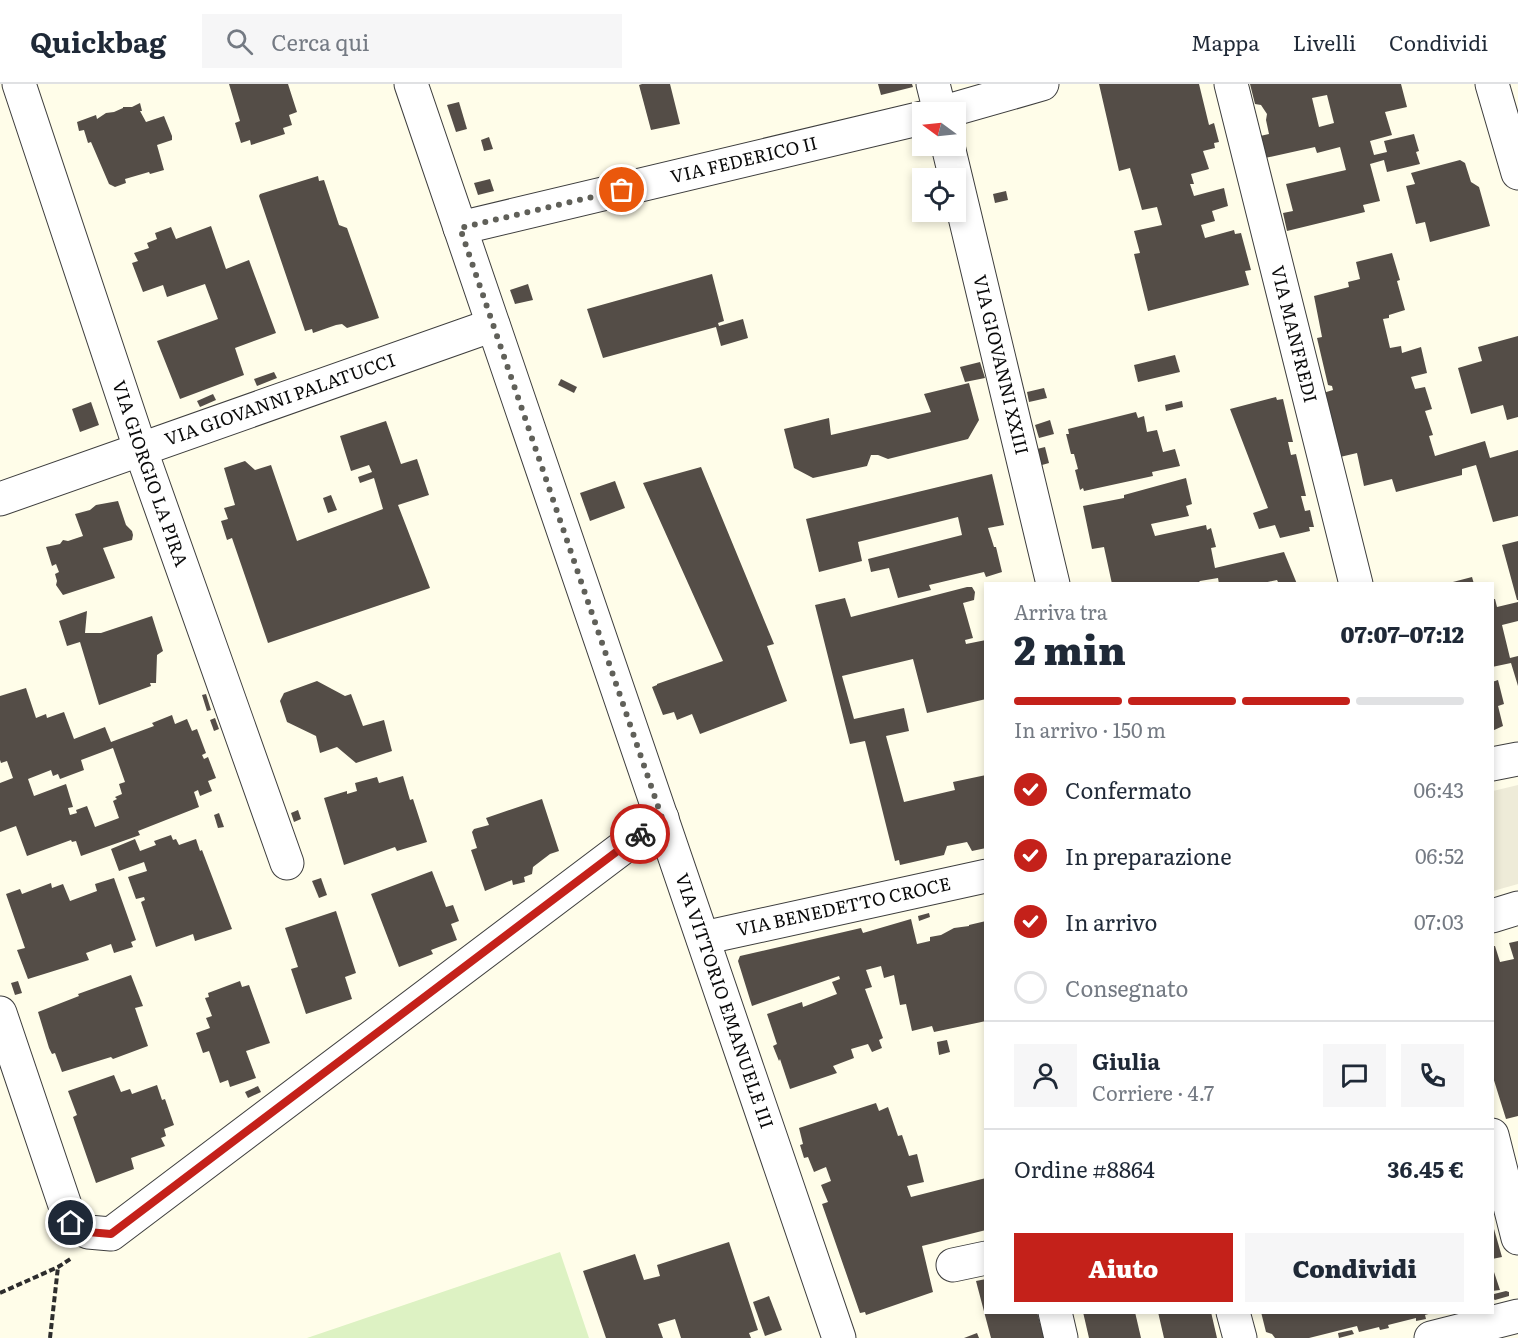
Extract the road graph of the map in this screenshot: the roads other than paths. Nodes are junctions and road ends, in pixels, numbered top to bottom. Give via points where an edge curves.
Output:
1 (19, 84) edge
2 (411, 84) edge
3 (933, 84) edge
4 (1042, 84) edge
5 (1231, 84) edge
6 (1492, 84) edge
7 (939, 102) edge
8 (966, 105) edge
9 (912, 120) edge
10 (950, 156) edge
11 (1518, 173) edge
12 (460, 228) junction
13 (493, 325) junction
14 (141, 451) junction
15 (0, 499) edge
16 (1053, 582) edge
17 (1356, 582) edge
18 (1518, 759) edge
19 (1494, 764) edge
20 (662, 818) junction
21 (287, 863) dead end
22 (984, 876) edge
23 (1518, 908) edge
24 (1494, 914) edge
25 (703, 938) junction
26 (0, 1013) edge
27 (1494, 1143) edge
28 (1518, 1238) edge
29 (984, 1257) edge
30 (953, 1265) dead end
31 (1055, 1314) edge
32 (1234, 1314) edge
33 (1518, 1316) edge
34 (839, 1338) edge
35 (1061, 1338) edge
36 (1240, 1338) edge
37 (1431, 1338) edge

1 - 14 street, VIA GIORGIO LA PIRA
2 - 12 street, VIA VITTORIO EMANUELE III
3 - 7 street
4 - 8 street
5 - 17 street, VIA MANFREDI
6 - 11 street
9 - 12 street, VIA FEDERICO II
10 - 16 street, VIA GIOVANNI XXIII
12 - 13 street, VIA VITTORIO EMANUELE III
13 - 14 street, VIA GIOVANNI PALATUCCI
13 - 20 street, VIA VITTORIO EMANUELE III
14 - 15 street, VIA GIOVANNI PALATUCCI
14 - 21 street, VIA GIORGIO LA PIRA
18 - 19 street
20 - 25 street, VIA VITTORIO EMANUELE III
20 - 26 street via 111,1234 88,1232 71,1223
22 - 25 street, VIA BENEDETTO CROCE
23 - 24 street
25 - 34 street, VIA VITTORIO EMANUELE III
27 - 28 street
29 - 30 street
31 - 35 street
32 - 36 street
33 - 37 street

